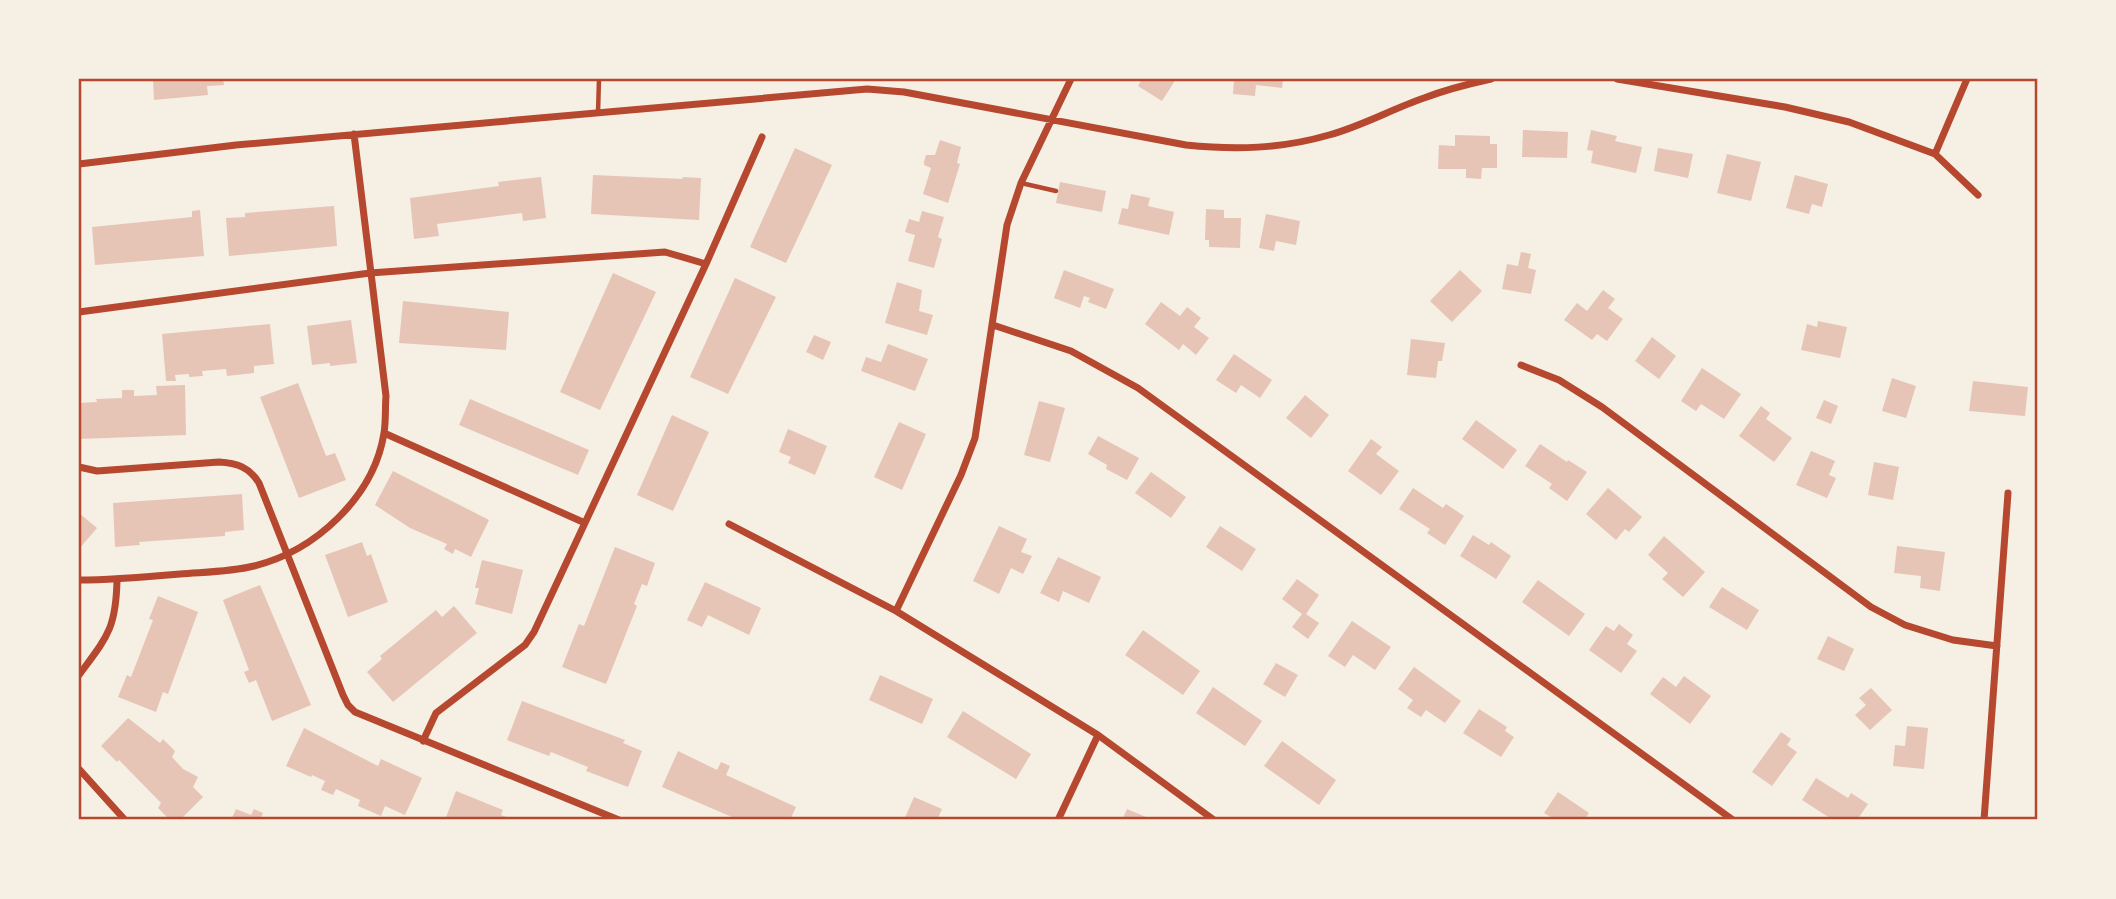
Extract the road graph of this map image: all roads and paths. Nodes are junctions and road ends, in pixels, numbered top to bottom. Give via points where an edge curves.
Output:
1 (599, 79) edge
2 (1071, 79) edge
3 (1491, 79) edge
4 (1617, 79) edge
5 (1968, 79) edge
6 (598, 113) junction
7 (1052, 120) junction
8 (354, 134) junction
9 (762, 137) dead end
10 (1935, 154) junction
11 (79, 164) edge
12 (1021, 183) junction
13 (1056, 191) dead end
14 (1978, 195) dead end
15 (706, 264) junction
16 (369, 273) junction
17 (79, 312) edge
18 (992, 325) junction
19 (1521, 365) dead end
20 (384, 433) junction
21 (79, 467) edge
22 (2008, 493) dead end
23 (585, 523) junction
24 (729, 524) dead end
25 (287, 554) junction
26 (79, 580) edge
27 (117, 580) junction
28 (896, 611) junction
29 (1997, 646) junction
30 (79, 675) edge
31 (1098, 735) junction
32 (423, 741) junction
33 (79, 769) edge
34 (125, 820) edge
35 (619, 820) edge
36 (1058, 820) edge
37 (1214, 820) edge
38 (1732, 820) edge
39 (1984, 820) edge

1 - 6 lane
2 - 7 street
3 - 7 street via 1292,145 1225,149 1186,145
4 - 10 street via 1849,122
5 - 10 street
6 - 7 street via 867,89
6 - 8 street
7 - 12 street
8 - 11 street
8 - 16 street
9 - 15 street
10 - 14 street
12 - 13 lane
12 - 18 street via 1007,225
15 - 16 street via 665,252
15 - 23 street
16 - 17 street
16 - 20 street via 386,396
18 - 28 street via 975,438
18 - 38 street via 1071,351 1138,388
19 - 29 street via 1559,380 1602,407 1871,607 1952,640
20 - 23 street
20 - 25 street via 367,480 352,503 317,538
21 - 25 street via 97,471 219,463 241,466 259,483
22 - 29 street
23 - 32 street via 525,645 436,713
24 - 28 street
25 - 27 street via 253,566
25 - 32 street via 348,705 363,717
26 - 27 street
27 - 30 street via 112,625
28 - 31 street
29 - 39 street
31 - 36 street
31 - 37 street
32 - 35 street
33 - 34 street

